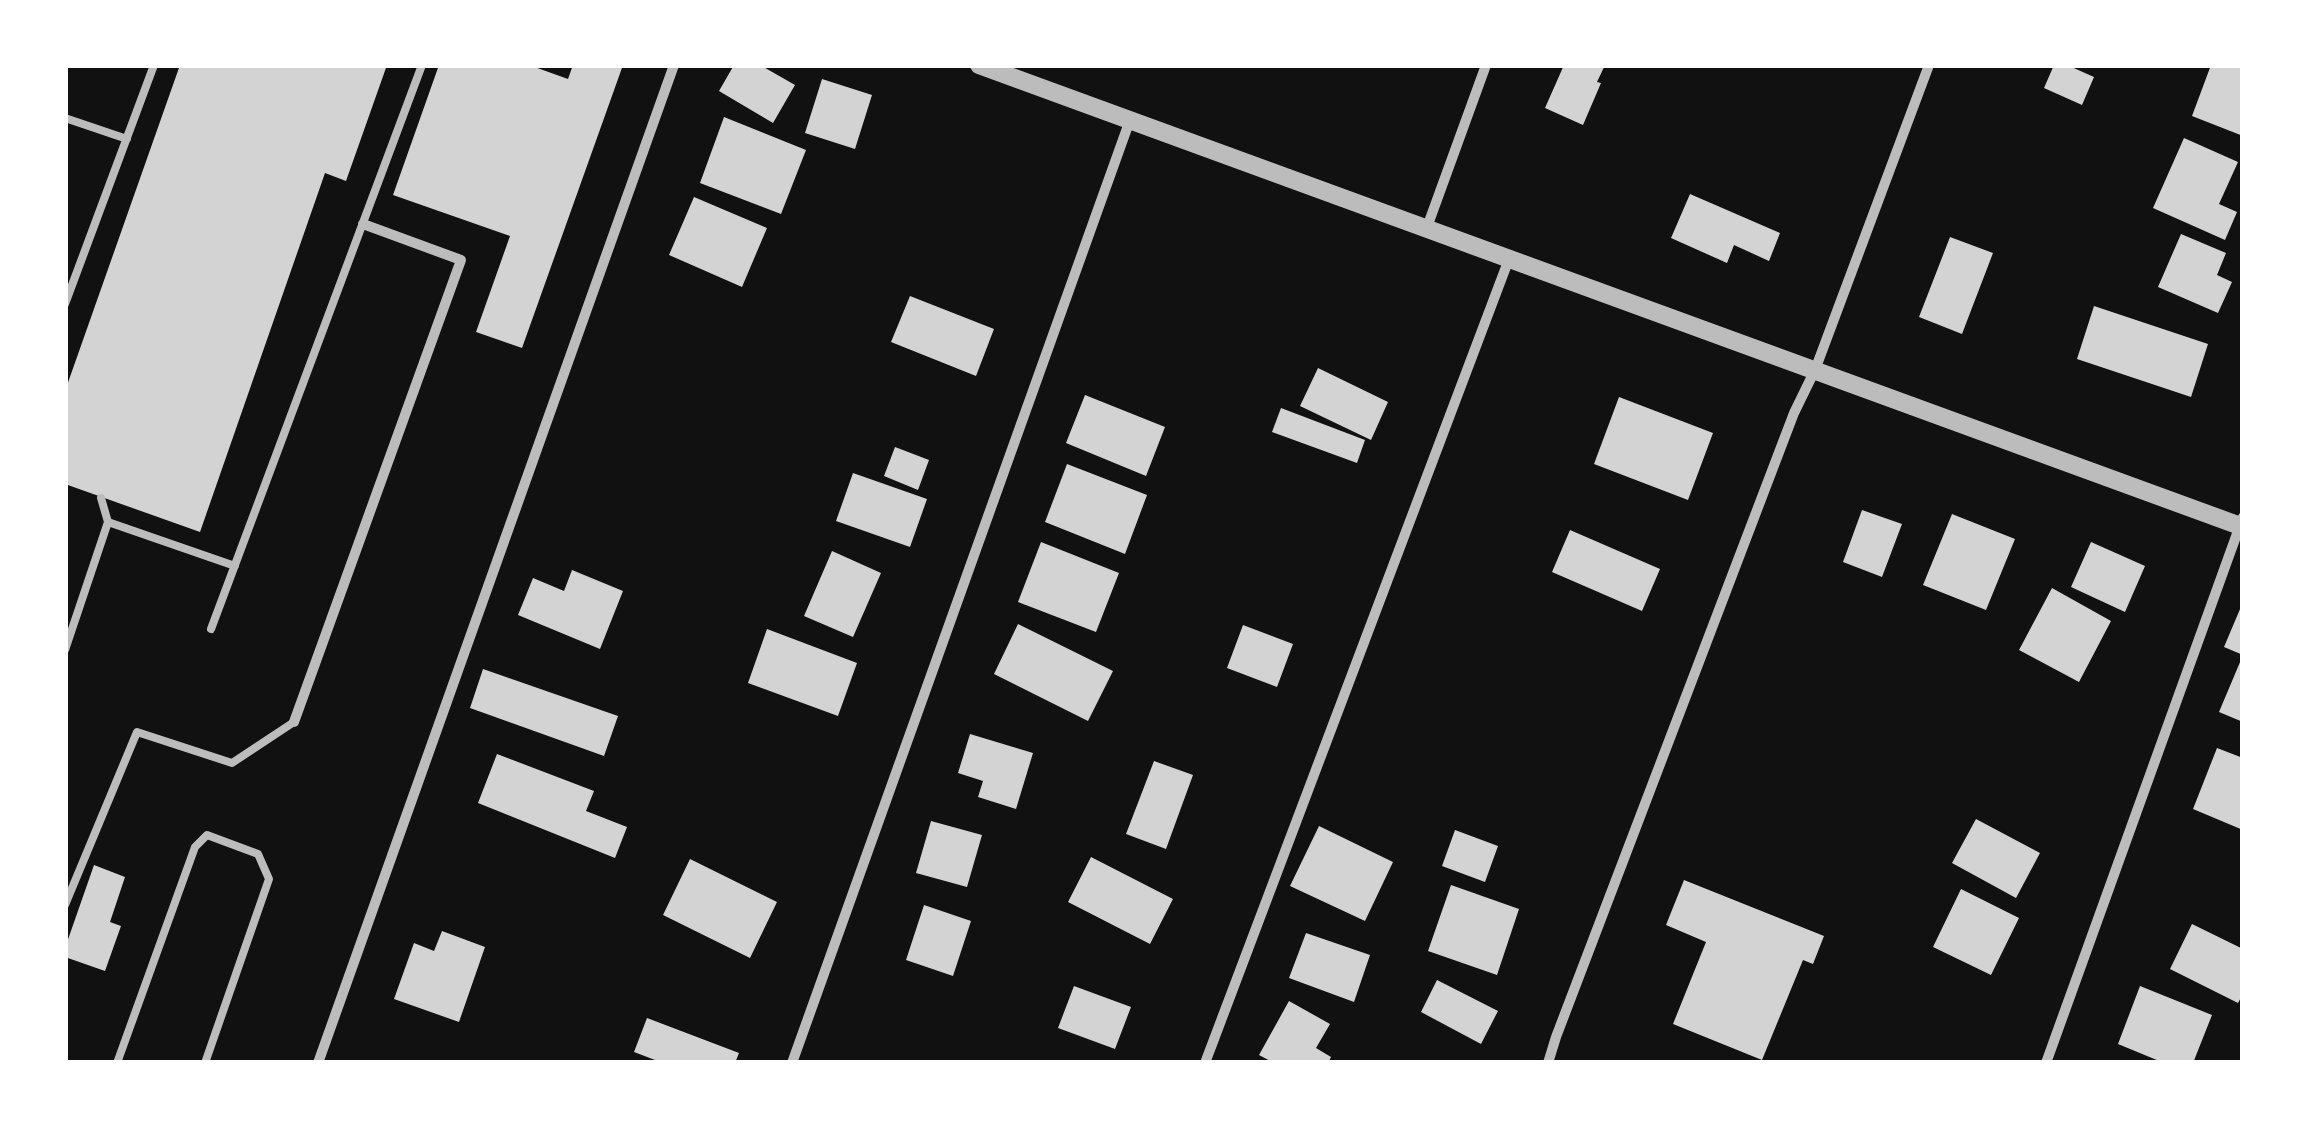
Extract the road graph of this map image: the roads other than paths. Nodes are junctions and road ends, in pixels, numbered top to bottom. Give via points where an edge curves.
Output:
1 (154, 65) edge
2 (422, 65) edge
3 (674, 65) edge
4 (979, 65) edge
5 (1486, 65) edge
6 (1929, 65) edge
7 (1015, 71) edge
8 (65, 118) edge
9 (1130, 120) junction
10 (126, 139) junction
11 (363, 224) junction
12 (1426, 230) junction
13 (1509, 259) junction
14 (65, 304) edge
15 (1815, 370) junction
16 (100, 498) dead end
17 (108, 522) junction
18 (2242, 523) edge
19 (234, 566) junction
20 (211, 629) dead end
21 (65, 650) edge
22 (294, 722) joint
23 (65, 905) edge
24 (117, 1063) edge
25 (205, 1063) edge
26 (318, 1063) edge
27 (792, 1063) edge
28 (1205, 1063) edge
29 (1548, 1063) edge
30 (2046, 1063) edge

1 - 10 lane
2 - 11 lane
3 - 26 street
4 - 7 street
5 - 12 street
6 - 15 street
7 - 9 street
8 - 10 lane
9 - 12 street
9 - 27 street
10 - 14 lane
11 - 19 lane
11 - 22 street via 461,260
12 - 13 street
13 - 15 street
13 - 28 street
15 - 18 street
15 - 29 street
16 - 17 lane
17 - 19 lane
17 - 21 lane
18 - 30 street
19 - 20 lane
22 - 23 lane via 232,763 137,732
24 - 25 lane via 195,847 207,835 258,854 269,880

